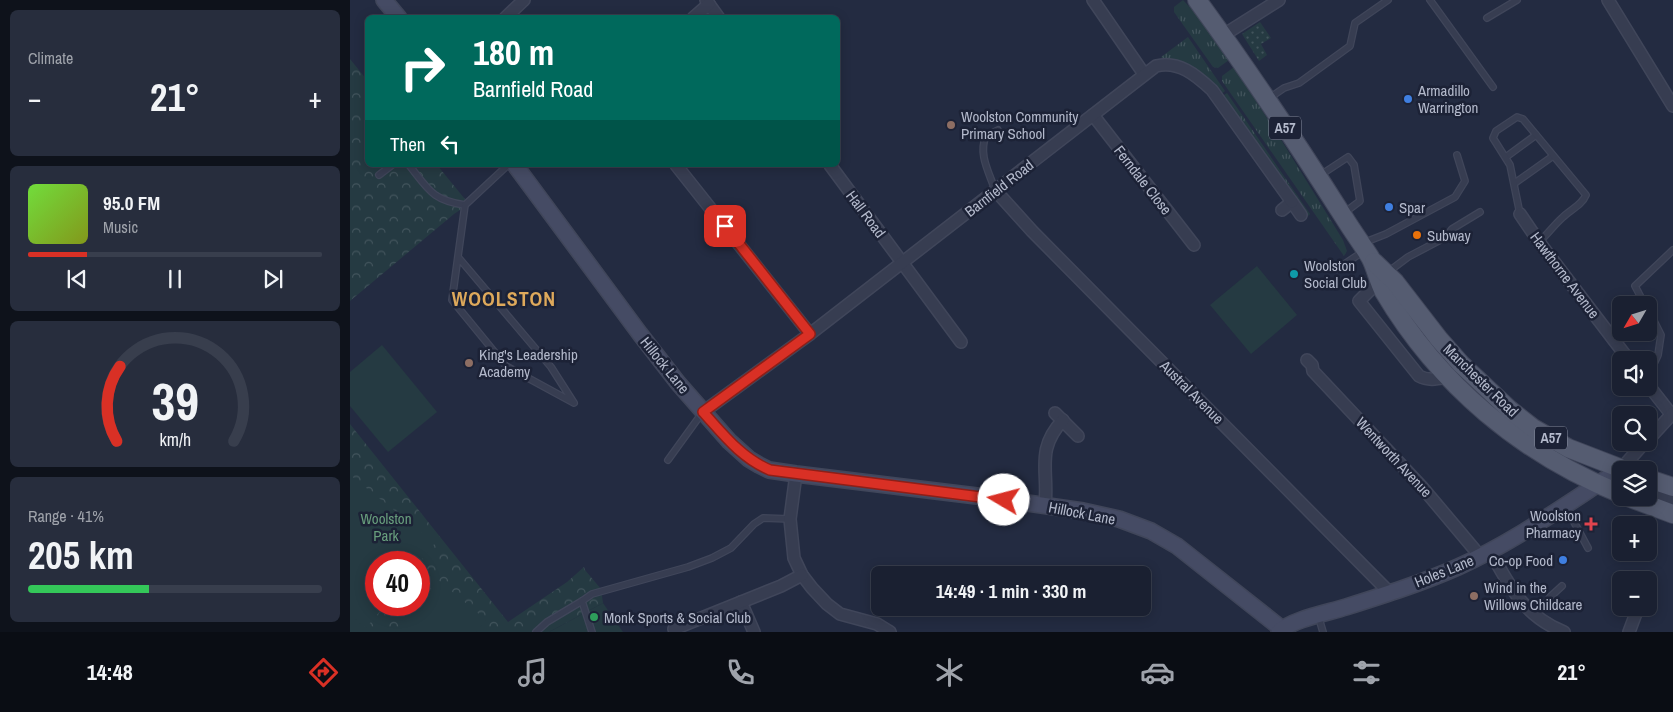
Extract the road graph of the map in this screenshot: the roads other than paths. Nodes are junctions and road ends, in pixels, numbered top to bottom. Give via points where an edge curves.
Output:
1 (384, 0) edge
2 (524, 0) edge
3 (1093, 0) edge
4 (1197, 0) edge
5 (1279, 0) edge
6 (1388, 0) edge
7 (1430, 0) edge
8 (1517, 0) edge
9 (1608, 0) edge
10 (708, 2) edge
11 (396, 15) edge
12 (508, 15) edge
13 (696, 15) edge
14 (717, 15) edge
15 (1487, 18) dead end
16 (1222, 36) junction
17 (1144, 74) junction
18 (1493, 87) dead end
19 (1267, 100) junction
20 (1673, 106) edge
21 (1093, 115) junction
22 (998, 130) dead end
23 (1536, 135) junction
24 (1457, 155) dead end
25 (1553, 156) junction
26 (1506, 157) junction
27 (389, 167) edge
28 (411, 167) edge
29 (512, 167) edge
30 (515, 167) edge
31 (678, 167) edge
32 (831, 167) edge
33 (379, 175) dead end
34 (1318, 177) junction
35 (1515, 183) junction
36 (995, 190) junction
37 (1292, 202) junction
38 (466, 205) junction
39 (1282, 210) dead end
40 (1480, 212) dead end
41 (1342, 214) junction
42 (1520, 214) joint
43 (1301, 215) dead end
44 (1539, 242) junction
45 (1194, 245) dead end
46 (1673, 250) edge
47 (1366, 251) junction
48 (458, 257) junction
49 (903, 263) junction
50 (1337, 268) dead end
51 (1383, 277) junction
52 (1640, 296) edge
53 (1658, 329) edge
54 (810, 334) junction
55 (961, 342) dead end
56 (1622, 351) edge
57 (1657, 357) edge
58 (1307, 360) dead end
59 (1447, 377) junction
60 (1657, 395) edge
61 (703, 412) junction
62 (1672, 413) edge
63 (1657, 430) edge
64 (1078, 436) dead end
65 (1639, 451) edge
66 (668, 460) dead end
67 (1630, 461) edge
68 (1612, 467) edge
69 (796, 474) junction
70 (1612, 476) edge
71 (1657, 482) edge
72 (1597, 484) junction
73 (1673, 488) edge
74 (1612, 490) edge
75 (1657, 495) edge
76 (1673, 502) edge
77 (1045, 506) junction
78 (1562, 506) junction
79 (1652, 506) edge
80 (1673, 514) edge
81 (790, 519) junction
82 (1588, 548) dead end
83 (1485, 554) junction
84 (802, 575) junction
85 (1562, 586) dead end
86 (1390, 593) junction
87 (582, 600) junction
88 (741, 602) junction
89 (1318, 615) junction
90 (1536, 616) junction
91 (1638, 616) edge
92 (673, 627) edge
93 (1280, 631) edge
94 (536, 632) edge
95 (592, 632) edge
96 (754, 632) edge
97 (890, 632) edge
98 (1323, 632) edge
99 (1564, 632) edge
100 (1629, 632) edge

1 - 11 street
2 - 12 street
3 - 17 street
4 - 16 main road, Manchester Road / A57
5 - 16 street
6 - 19 lane via 1355,23 1350,46 1299,83 1284,88
7 - 18 lane
8 - 15 lane
9 - 20 street
10 - 13 street
10 - 14 street
16 - 19 main road, Manchester Road / A57
17 - 21 street, Barnfield Road
17 - 37 street, Barnfield Road via 1156,66 1171,64 1205,83
19 - 34 main road, Manchester Road / A57
21 - 36 street, Barnfield Road
21 - 45 street, Ferndale Close
22 - 36 lane via 986,136 982,145
23 - 25 lane
23 - 26 lane
23 - 26 lane via 1520,117 1514,118 1494,133 1493,138
24 - 47 lane via 1465,181 1455,197 1386,234
25 - 35 lane
25 - 44 lane via 1586,197
26 - 35 lane
27 - 33 lane
28 - 38 lane via 434,195
29 - 38 lane
30 - 61 street, Hillock Lane via 635,328
31 - 54 street
32 - 49 street, Hall Road
34 - 41 main road, Manchester Road / A57
34 - 41 lane via 1348,157 1354,165 1360,201
35 - 42 lane
36 - 49 street, Barnfield Road
36 - 86 street, Austral Avenue
37 - 39 street
37 - 43 street, Barnfield Road
38 - 48 lane
40 - 51 lane via 1452,229 1446,237 1408,257
41 - 47 main road, Manchester Road / A57
42 - 44 street, Hawthorne Avenue
44 - 56 street, Hawthorne Avenue
46 - 52 lane via 1635,286
47 - 50 lane
47 - 51 main road, Manchester Road / A57
48 - 48 lane via 452,300 506,366 574,403 551,367
49 - 54 street, Barnfield Road
49 - 55 street, Hall Road
51 - 59 main road, Manchester Road / A57 via 1383,291
51 - 59 street, Manchester Road via 1359,302 1419,376 1431,380
51 - 68 main road, Manchester Road / A57 via 1396,282 1461,364 1510,410 1568,448
53 - 57 lane via 1661,335
54 - 61 street, Barnfield Road
58 - 83 street, Wentworth Avenue
59 - 72 main road, Manchester Road / A57 via 1516,438
60 - 62 street
61 - 66 lane
61 - 69 street, Hillock Lane via 749,459 770,470
62 - 63 street
64 - 77 street via 1059,417 1046,448
65 - 67 street
69 - 77 street, Hillock Lane
69 - 81 street
70 - 72 street, Holes Lane
71 - 73 main road
72 - 74 main road, Manchester Road / A57
72 - 78 street, Holes Lane
75 - 76 street
77 - 93 street, Hillock Lane via 1119,519 1151,531 1193,558
78 - 82 lane
78 - 83 street, Holes Lane
79 - 80 main road
81 - 84 street via 794,558
81 - 87 lane via 763,518 731,548 712,558 592,594
83 - 86 street, Holes Lane
83 - 90 street, Wentworth Avenue via 1514,594
84 - 88 street
84 - 97 street via 840,614 876,624
85 - 90 lane
86 - 89 street, Holes Lane
87 - 94 lane
87 - 95 lane
88 - 92 street
88 - 96 street
89 - 93 street, Holes Lane
89 - 98 lane
90 - 99 street, Wentworth Avenue
91 - 100 street

